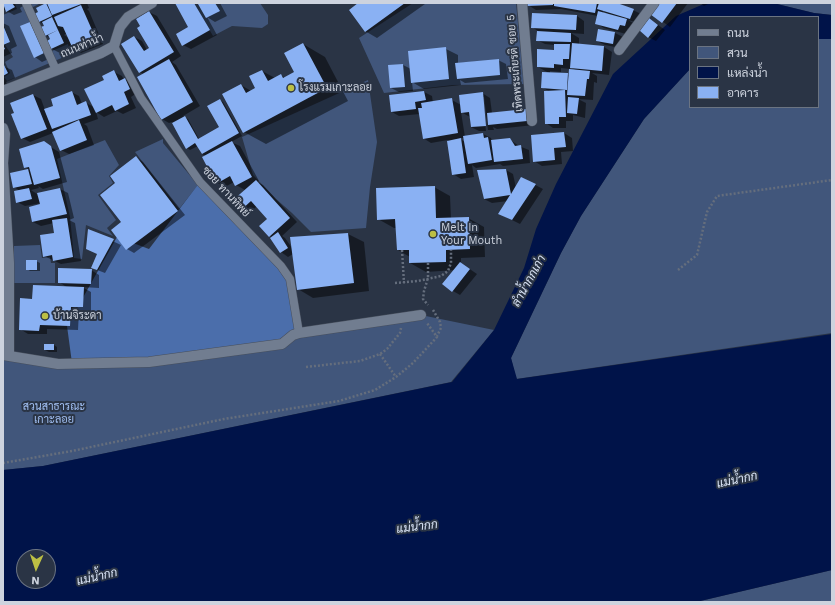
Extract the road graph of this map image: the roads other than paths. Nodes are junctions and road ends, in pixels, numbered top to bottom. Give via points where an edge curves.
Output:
1 (26, 3) edge
2 (152, 3) edge
3 (522, 3) edge
4 (654, 3) edge
5 (114, 46) junction
6 (619, 50) dead end
7 (56, 70) junction
8 (3, 91) edge
9 (532, 121) dead end
10 (4, 132) edge
11 (421, 315) road end
12 (299, 333) junction
13 (6, 355) edge

1 - 7 lane
2 - 5 street, ถนนท่าน้ำ via 128,17 120,27
3 - 9 street, เทิดพระเกียรติ ซอย 5
4 - 6 street
5 - 7 street, ถนนท่าน้ำ
5 - 12 lane, ซอย ทานทิพย์ via 141,98 200,182 282,266 290,279
7 - 8 street, ถนนท่าน้ำ
10 - 13 street via 3,163 9,263
11 - 12 street
12 - 13 street via 282,344 149,362 58,364

